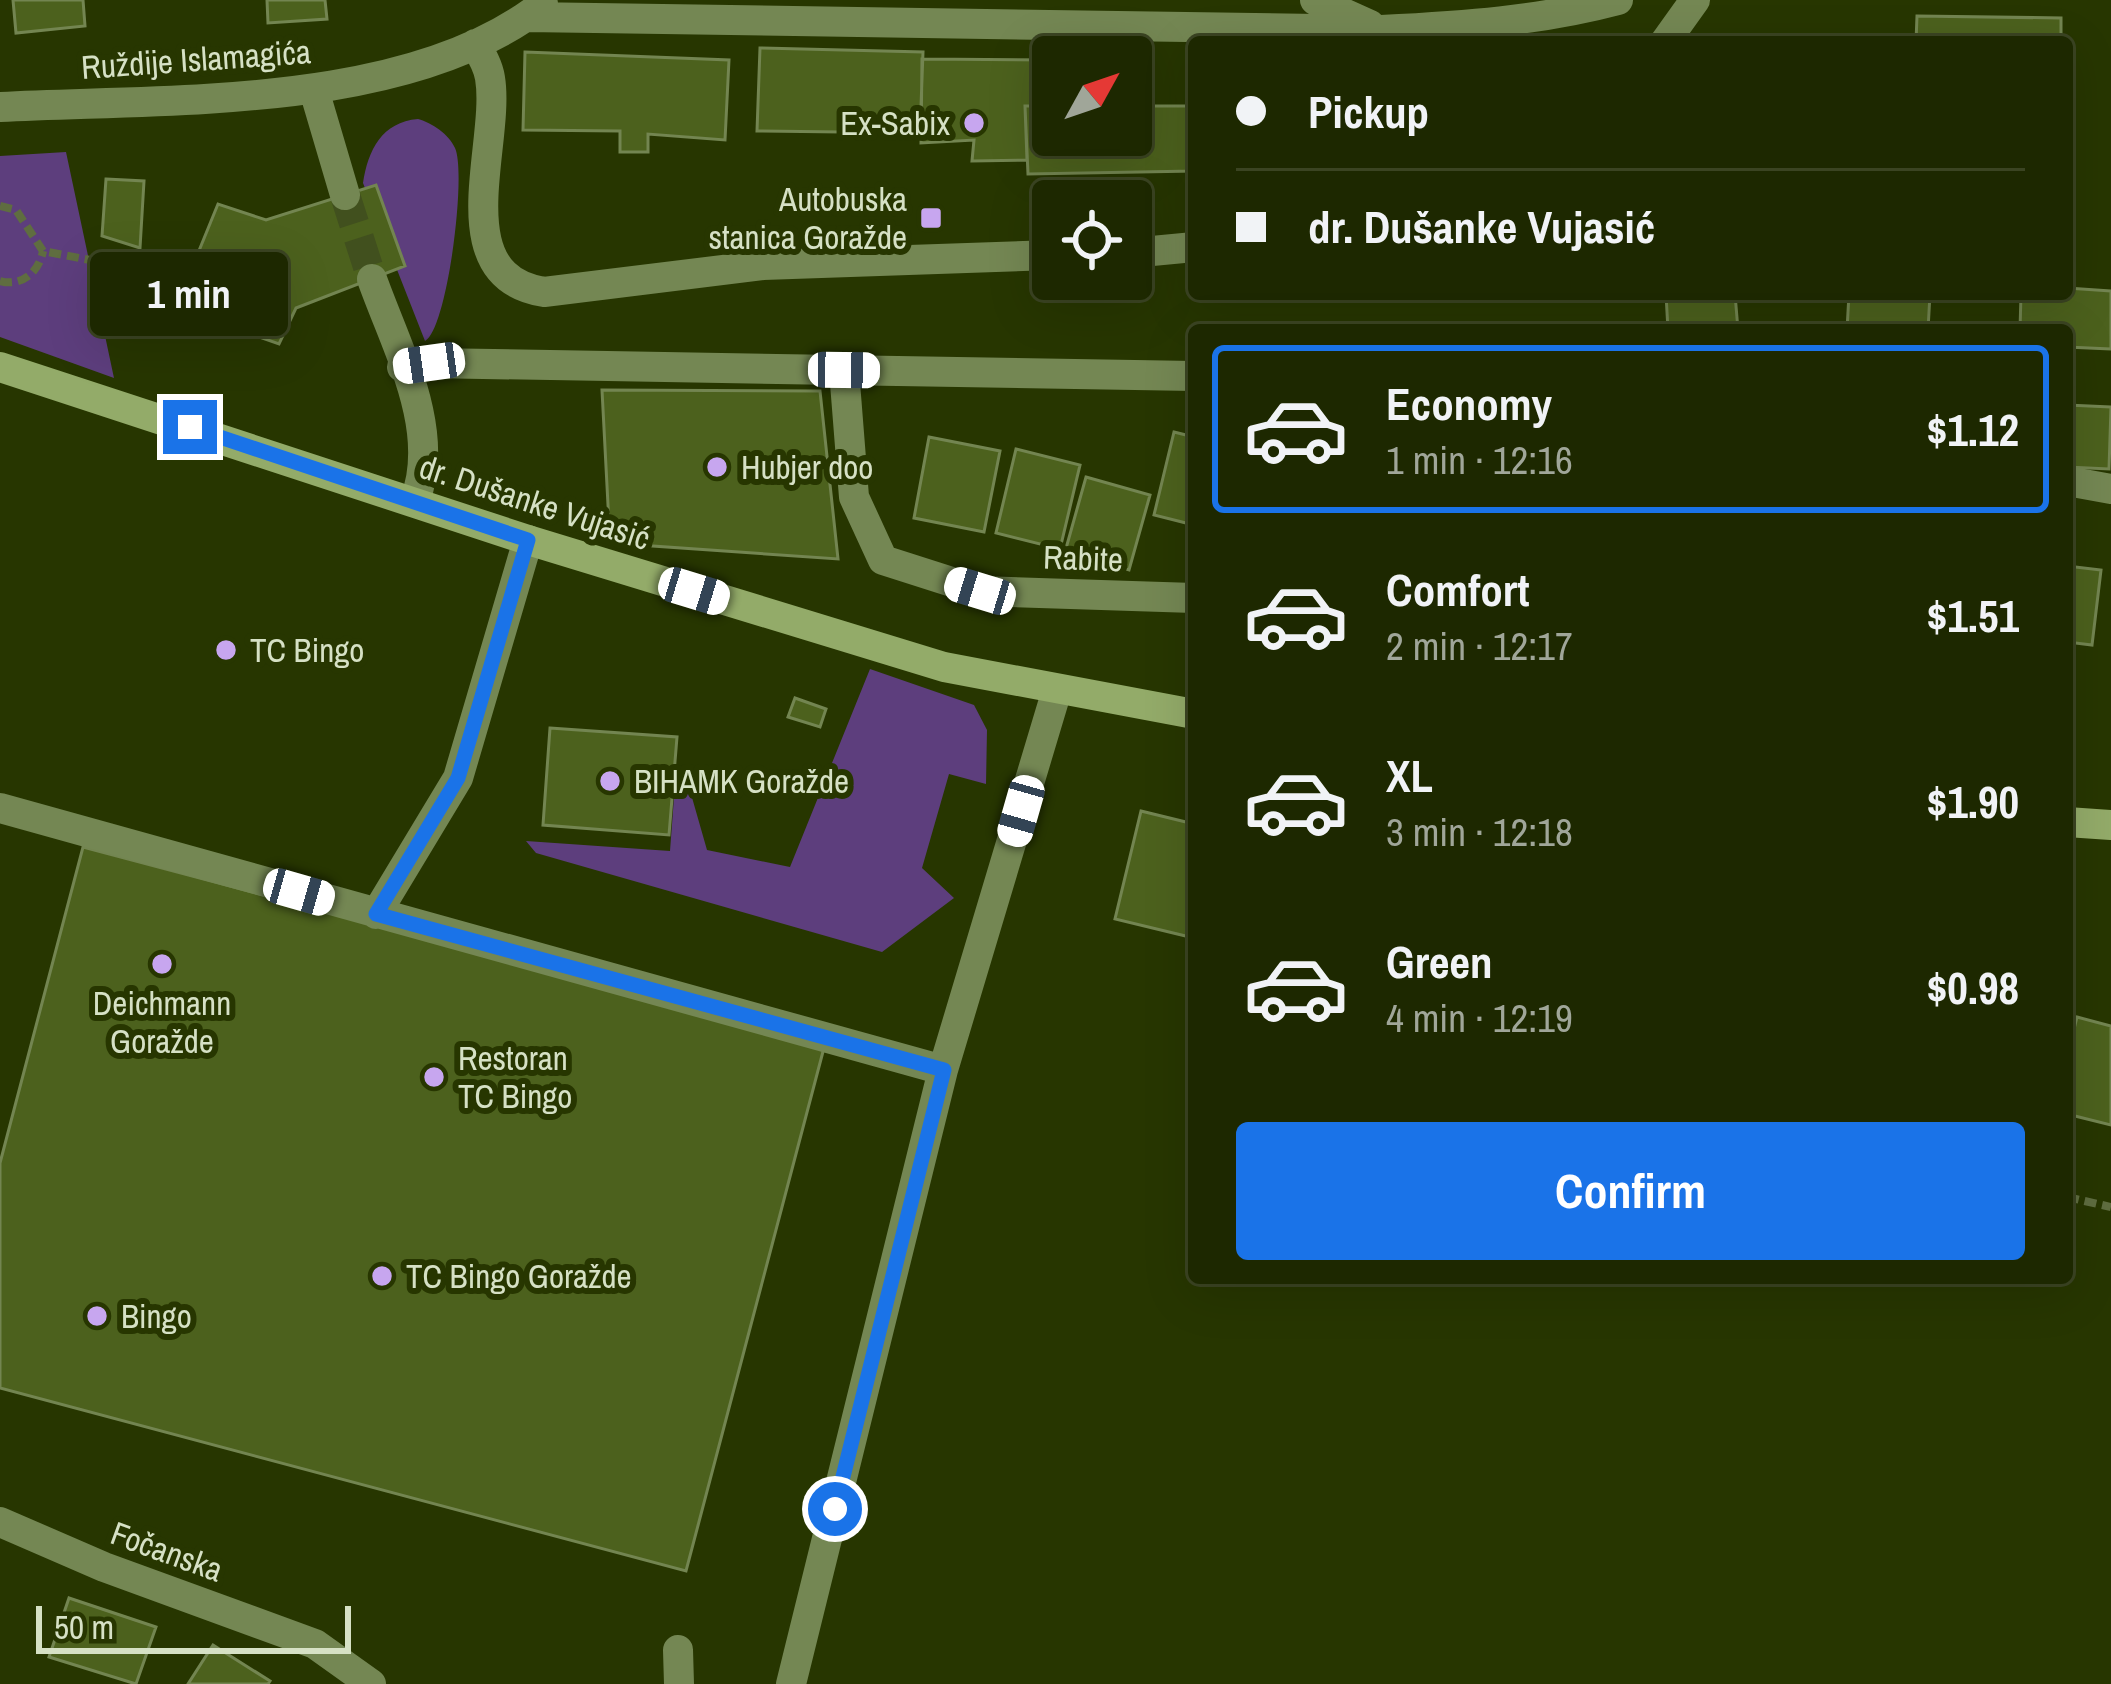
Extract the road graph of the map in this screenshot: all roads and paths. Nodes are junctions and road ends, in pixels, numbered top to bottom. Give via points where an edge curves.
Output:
1 (1315, 0) edge
2 (1618, 0) edge
3 (1695, 0) edge
4 (538, 8) edge
5 (709, 9) edge
6 (1051, 11) edge
7 (1381, 30) junction
8 (1669, 36) edge
9 (475, 44) junction
10 (314, 90) junction
11 (0, 107) edge
12 (345, 195) tunnel mouth
13 (0, 206) edge
14 (1188, 248) edge
15 (44, 250) junction
16 (1152, 251) edge
17 (1032, 256) edge
18 (372, 279) tunnel mouth
19 (0, 280) edge
20 (174, 287) dead end
21 (0, 367) edge
22 (402, 367) junction
23 (844, 370) junction
24 (1188, 376) edge
25 (2073, 482) edge
26 (2111, 489) edge
27 (415, 500) junction
28 (528, 540) junction
29 (1188, 598) edge
30 (1057, 690) junction
31 (1188, 713) edge
32 (0, 808) edge
33 (2073, 822) edge
34 (2111, 825) edge
35 (376, 914) junction
36 (944, 1070) junction
37 (2073, 1198) edge
38 (2111, 1207) edge
39 (0, 1522) edge
40 (679, 1650) dead end
41 (370, 1684) edge
42 (679, 1684) edge
43 (791, 1684) edge

1 - 7 street, Ruždije Islamagića
2 - 7 street, Ruždije Islamagića via 1490,25
3 - 8 street
4 - 5 street, Ruždije Islamagića
4 - 9 street, Ruždije Islamagića
5 - 6 street, Ruždije Islamagića
6 - 7 street, Ruždije Islamagića
9 - 10 street, Ruždije Islamagića
9 - 17 street via 491,81 485,235 494,264 524,289 763,265
10 - 11 street, Ruždije Islamagića
10 - 12 street
13 - 15 path via 16,210
14 - 16 street
15 - 19 path via 25,279
15 - 20 path via 90,260 130,298
18 - 22 street
21 - 27 main road, dr. Dušanke Vujasić
22 - 23 street
22 - 27 street via 426,440
23 - 24 street
23 - 29 street, Rabite via 854,497 884,560 980,591
25 - 26 street
27 - 28 main road, dr. Dušanke Vujasić
28 - 30 main road, dr. Dušanke Vujasić via 944,667
28 - 35 street via 458,778
30 - 31 main road, dr. Dušanke Vujasić
30 - 36 street
32 - 35 street
33 - 34 main road
35 - 36 street
36 - 43 street
37 - 38 path
39 - 41 street, Fočanska via 315,1644
40 - 42 street

